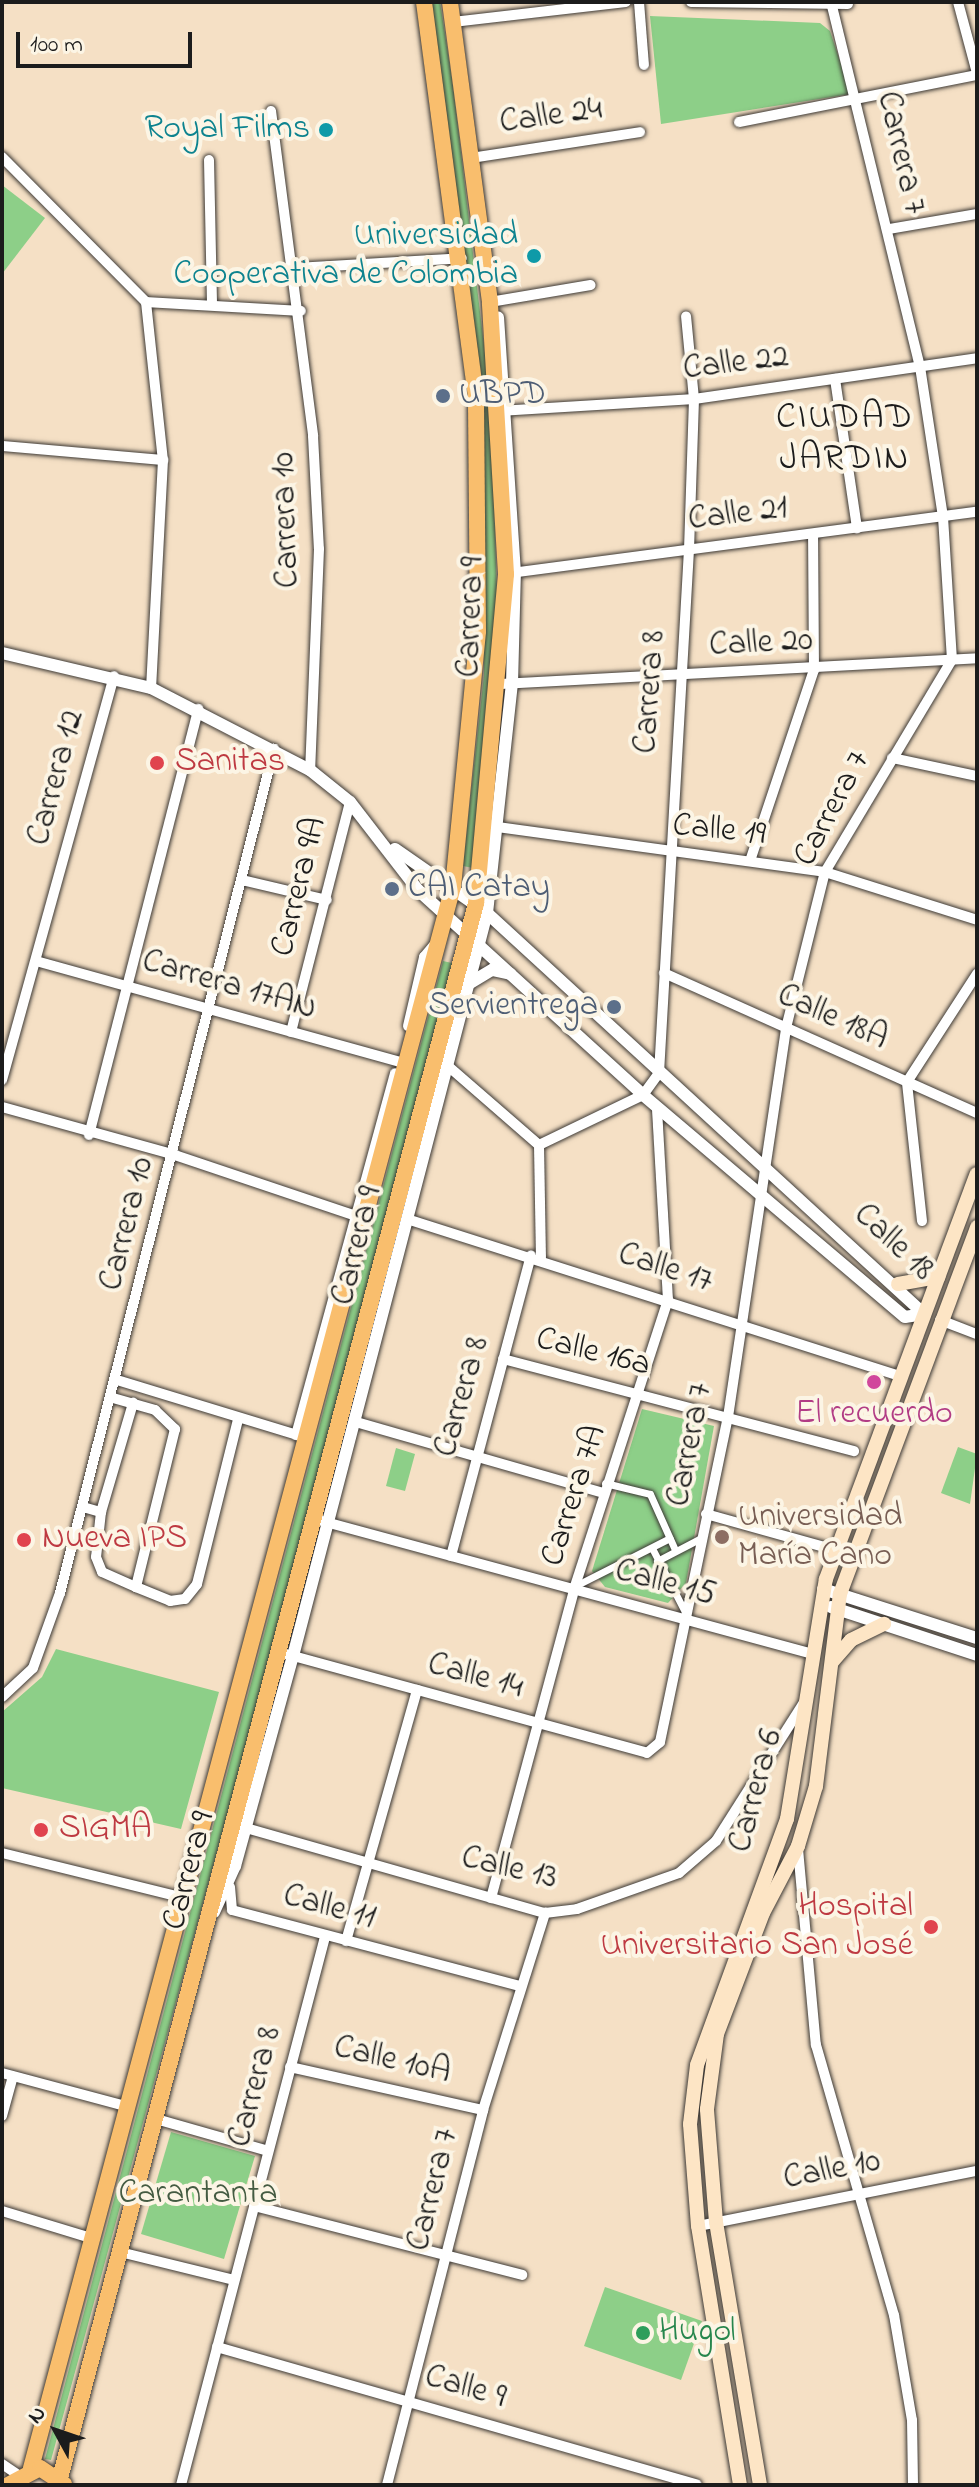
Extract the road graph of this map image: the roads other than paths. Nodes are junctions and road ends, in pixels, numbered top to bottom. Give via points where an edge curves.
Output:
1 (424, 2) edge
2 (450, 2) edge
3 (457, 2) edge
4 (626, 2) edge
5 (639, 2) edge
6 (691, 2) edge
7 (958, 2) edge
8 (832, 4) edge
9 (848, 4) dead end
10 (456, 21) junction
11 (644, 65) dead end
12 (977, 74) edge
13 (860, 99) junction
14 (271, 111) dead end
15 (739, 122) dead end
16 (640, 132) dead end
17 (2, 157) edge
18 (474, 157) junction
19 (209, 160) dead end
20 (977, 214) edge
21 (889, 229) junction
22 (463, 257) junction
23 (296, 268) junction
24 (591, 285) dead end
25 (493, 301) junction
26 (146, 302) junction
27 (212, 305) junction
28 (301, 311) junction
29 (686, 316) dead end
30 (977, 358) edge
31 (920, 367) junction
32 (835, 379) junction
33 (694, 399) junction
34 (504, 411) junction
35 (2, 446) edge
36 (163, 460) junction
37 (977, 512) edge
38 (943, 517) junction
39 (857, 528) junction
40 (813, 534) junction
41 (689, 550) junction
42 (510, 573) junction
43 (2, 653) edge
44 (977, 658) edge
45 (952, 660) junction
46 (814, 670) junction
47 (114, 676) junction
48 (680, 677) junction
49 (506, 684) junction
50 (151, 688) junction
51 (198, 709) junction
52 (274, 749) junction
53 (892, 758) junction
54 (310, 770) junction
55 (977, 776) edge
56 (350, 802) junction
57 (497, 827) junction
58 (389, 845) junction
59 (668, 854) junction
60 (750, 861) junction
61 (825, 872) junction
62 (242, 880) junction
63 (453, 887) junction
64 (327, 900) junction
65 (482, 909) junction
66 (446, 916) junction
67 (977, 920) edge
68 (474, 939) junction
69 (36, 961) junction
70 (664, 973) junction
71 (512, 974) junction
72 (977, 974) edge
73 (125, 986) junction
74 (466, 989) junction
75 (210, 1010) junction
76 (786, 1028) junction
77 (291, 1032) junction
78 (402, 1063) junction
79 (448, 1066) junction
80 (659, 1073) junction
81 (2, 1080) edge
82 (907, 1082) junction
83 (643, 1095) junction
84 (2, 1107) edge
85 (657, 1107) junction
86 (977, 1113) edge
87 (89, 1135) junction
88 (539, 1145) junction
89 (175, 1155) junction
90 (763, 1165) junction
91 (977, 1174) edge
92 (763, 1193) junction
93 (359, 1217) junction
94 (410, 1220) junction
95 (922, 1221) dead end
96 (977, 1227) edge
97 (536, 1256) junction
98 (938, 1277) junction
99 (898, 1284) junction
100 (668, 1300) junction
101 (924, 1314) junction
102 (940, 1320) junction
103 (742, 1323) junction
104 (977, 1334) edge
105 (503, 1359) junction
106 (900, 1376) junction
107 (117, 1380) junction
108 (637, 1394) junction
109 (113, 1398) junction
110 (133, 1403) junction
111 (728, 1417) junction
112 (238, 1420) junction
113 (356, 1422) junction
114 (300, 1436) junction
115 (854, 1451) dead end
116 (474, 1456) junction
117 (604, 1488) junction
118 (83, 1507) junction
119 (101, 1512) junction
120 (706, 1514) junction
121 (322, 1521) junction
122 (670, 1538) junction
123 (701, 1538) junction
124 (652, 1548) junction
125 (675, 1550) junction
126 (835, 1550) junction
127 (451, 1556) junction
128 (657, 1561) junction
129 (136, 1587) junction
130 (575, 1588) junction
131 (297, 1589) junction
132 (822, 1596) junction
133 (838, 1602) junction
134 (686, 1616) junction
135 (302, 1618) junction
136 (884, 1624) junction
137 (977, 1638) edge
138 (813, 1654) junction
139 (287, 1655) junction
140 (977, 1655) edge
141 (832, 1663) junction
142 (417, 1690) junction
143 (811, 1693) junction
144 (2, 1697) edge
145 (538, 1723) junction
146 (656, 1751) joint
147 (246, 1828) junction
148 (798, 1846) junction
149 (2, 1853) edge
150 (369, 1860) junction
151 (235, 1866) junction
152 (180, 1897) junction
153 (491, 1898) junction
154 (545, 1913) junction
155 (207, 1922) junction
156 (325, 1937) junction
157 (346, 1941) junction
158 (519, 1986) junction
159 (290, 2067) junction
160 (7, 2074) edge
161 (129, 2107) junction
162 (483, 2110) junction
163 (2, 2116) edge
164 (156, 2119) junction
165 (268, 2151) junction
166 (977, 2171) edge
167 (855, 2196) junction
168 (254, 2206) junction
169 (2, 2211) edge
170 (716, 2222) junction
171 (698, 2226) junction
172 (94, 2239) junction
173 (120, 2252) junction
174 (445, 2257) junction
175 (522, 2275) dead end
176 (234, 2280) junction
177 (217, 2347) junction
178 (409, 2401) junction
179 (2, 2464) edge
180 (19, 2476) edge
181 (661, 2480) edge
182 (62, 2481) edge
183 (181, 2485) edge
184 (387, 2485) edge
185 (697, 2485) edge
186 (740, 2485) edge
187 (760, 2485) edge
188 (913, 2485) edge

1 - 22 main road, Carrera 9
2 - 10 main road, Carrera 9
3 - 10 street
4 - 10 street
5 - 11 street
6 - 8 street
7 - 12 street
8 - 9 street
8 - 13 street, Carrera 7
10 - 18 main road, Carrera 9
12 - 13 street
13 - 15 street
13 - 21 street, Carrera 7
14 - 23 street, Carrera 10
16 - 18 street, Calle 24
17 - 26 street
18 - 25 main road, Carrera 9
19 - 27 street
20 - 21 street
21 - 31 street, Carrera 7
22 - 23 street
22 - 63 main road, Carrera 9 via 476,397 478,631
23 - 28 street, Carrera 10
24 - 25 street
25 - 34 main road, Carrera 9
26 - 27 street
26 - 36 street
27 - 28 street
28 - 54 street, Carrera 10 via 319,549
29 - 33 street, Carrera 8
30 - 31 street, Calle 22
31 - 32 street, Calle 22
31 - 38 street, Carrera 7
32 - 33 street, Calle 22
32 - 39 street
33 - 34 street, Calle 22
33 - 41 street, Carrera 8
34 - 42 main road, Carrera 9
35 - 36 street
36 - 50 street
37 - 38 street, Calle 21
38 - 39 street, Calle 21
38 - 45 street, Carrera 7
39 - 40 street, Calle 21
40 - 41 street, Calle 21
40 - 46 street
41 - 42 street, Calle 21
41 - 48 street, Carrera 8
42 - 49 main road, Carrera 9
43 - 47 street
44 - 45 street, Calle 20
45 - 46 street, Calle 20
45 - 53 street, Carrera 7
46 - 48 street, Calle 20
46 - 60 street
47 - 50 street
47 - 69 street, Carrera 12
48 - 49 street, Calle 20
48 - 59 street, Carrera 8
49 - 57 street
49 - 65 main road, Carrera 9
50 - 51 street
51 - 52 street
51 - 73 street
52 - 54 street
52 - 62 street, Carrera 10
53 - 55 street
53 - 61 street, Carrera 7
54 - 56 street
56 - 58 street
56 - 64 street, Carrera 9A
57 - 59 street, Calle 19
57 - 65 street
58 - 63 street, Calle 18
58 - 66 street, Calle 18 via 418,890
59 - 60 street, Calle 19
59 - 70 street, Carrera 8
60 - 61 street, Calle 19
61 - 67 street, Calle 19
61 - 76 street, Carrera 7
62 - 64 street
62 - 75 street, Carrera 10
63 - 65 street, Calle 18
63 - 66 main road, Carrera 9
64 - 77 street, Carrera 9A
65 - 68 main road, Carrera 9
65 - 80 street, Calle 18
66 - 68 street, Calle 18
66 - 78 main road, Carrera 9
68 - 71 street, Calle 18
68 - 74 street
68 - 121 main road, Carrera 9
69 - 73 street, Carrera 17AN
69 - 81 street, Carrera 12
70 - 76 street, Calle 18A
70 - 80 street, Carrera 8
71 - 74 street via 482,973
71 - 83 street, Calle 18
72 - 82 street
73 - 75 street, Carrera 17AN
73 - 87 street
74 - 79 street
75 - 77 street, Carrera 17AN
75 - 89 street, Carrera 10
76 - 82 street, Calle 18A
76 - 90 street, Carrera 7
77 - 78 street, Carrera 17AN
78 - 93 main road, Carrera 9
79 - 88 street
79 - 94 street
80 - 83 street
80 - 90 street, Calle 18
82 - 86 street, Calle 18A
82 - 95 street
83 - 85 street, Calle 18
83 - 88 street
84 - 87 street
85 - 92 street, Calle 18
85 - 100 street, Carrera 7A
87 - 89 street
88 - 97 street, Carrera 8
89 - 93 street
89 - 107 street, Carrera 10
90 - 92 street, Carrera 7
90 - 99 street, Calle 18
91 - 98 main road, Carrera 6
92 - 101 street, Calle 18 via 905,1317
92 - 103 street, Carrera 7
93 - 114 main road, Carrera 9
94 - 97 street, Calle 17
94 - 113 street
96 - 102 main road, Carrera 6
97 - 100 street, Calle 17
97 - 105 street, Carrera 8
98 - 99 main road
98 - 101 main road, Carrera 6
99 - 101 street, Calle 18
100 - 103 street, Calle 17
100 - 108 street, Carrera 7A
101 - 102 street
101 - 106 main road, Carrera 6
102 - 104 street
102 - 133 main road, Carrera 6
103 - 106 street, Calle 17
103 - 111 street, Carrera 7
105 - 108 street, Calle 16a
105 - 116 street, Carrera 8
106 - 126 main road, Carrera 6
107 - 109 street, Carrera 10
107 - 112 street
108 - 111 street, Calle 16a
108 - 117 street, Carrera 7A
109 - 110 street
109 - 118 street, Carrera 10
110 - 119 street
110 - 129 street via 175,1429
111 - 115 street, Calle 16a
111 - 120 street, Carrera 7
112 - 114 street
112 - 129 street via 197,1584 185,1599 170,1601
113 - 116 street
113 - 121 street
114 - 152 main road, Carrera 9
116 - 117 street
116 - 127 street, Carrera 8
117 - 122 street via 650,1494
117 - 130 street, Carrera 7A
118 - 119 street
118 - 144 street, Carrera 10 via 33,1668
119 - 129 street via 96,1557 102,1572
120 - 123 street, Carrera 7
120 - 126 street
121 - 127 street, Calle 15
121 - 131 main road, Carrera 9
121 - 135 street
122 - 124 street
122 - 125 street
123 - 125 street
123 - 134 street, Carrera 7
124 - 128 street
124 - 130 street
125 - 128 street
126 - 132 main road, Carrera 6
127 - 130 street, Calle 15
128 - 134 street
130 - 134 street, Calle 15
130 - 145 street, Carrera 7A
131 - 135 main road
131 - 139 main road, Carrera 9
132 - 133 street
132 - 138 main road, Carrera 6
133 - 136 street
133 - 137 street
133 - 141 main road, Carrera 6
134 - 138 street, Calle 15
134 - 146 street, Carrera 7
135 - 139 street
136 - 140 street
136 - 141 main road via 851,1640
138 - 143 main road, Carrera 6
139 - 142 street, Calle 14
139 - 147 street
139 - 155 main road, Carrera 9
141 - 148 main road, Carrera 6 via 816,1786
142 - 145 street, Calle 14
142 - 150 street
143 - 154 street, Calle 13 via 769,1748 741,1808 679,1873 611,1901
143 - 171 main road, Carrera 6 via 787,1819 697,2065 690,2124
145 - 146 street, Calle 14
145 - 153 street, Carrera 7A
147 - 150 street, Calle 13
147 - 151 street
148 - 167 street, Carrera 6 via 816,2045
148 - 170 main road, Carrera 6 via 763,1913 717,2034 707,2109
149 - 152 street
150 - 153 street, Calle 13
150 - 157 street
151 - 155 street
151 - 156 street, Calle 11 via 227,1907
152 - 161 main road, Carrera 9
153 - 154 street, Calle 13
154 - 158 street, Carrera 7
155 - 164 main road, Carrera 9
156 - 157 street, Calle 11
156 - 159 street, Carrera 8
157 - 158 street, Calle 11
158 - 162 street, Carrera 7
159 - 162 street, Calle 10A
159 - 165 street, Carrera 8
160 - 161 street
160 - 163 street
161 - 172 main road, Carrera 9
162 - 174 street, Carrera 7
164 - 165 street
164 - 173 main road, Carrera 9
165 - 168 street, Carrera 8
166 - 167 street, Calle 10
167 - 170 street, Calle 10
167 - 188 street, Carrera 6 via 894,2315 912,2420
168 - 174 street
168 - 176 street, Carrera 8
169 - 172 street
170 - 171 street, Calle 10
170 - 187 main road, Carrera 6
171 - 186 main road, Carrera 6
172 - 180 main road, Carrera 9
173 - 176 street
173 - 182 main road, Carrera 9
174 - 175 street
174 - 178 street, Carrera 7
176 - 177 street, Carrera 8
177 - 178 street, Calle 9
177 - 183 street, Carrera 8
178 - 181 street, Calle 9
178 - 184 street, Carrera 7
179 - 180 street
180 - 182 main road
181 - 185 street, Calle 9

